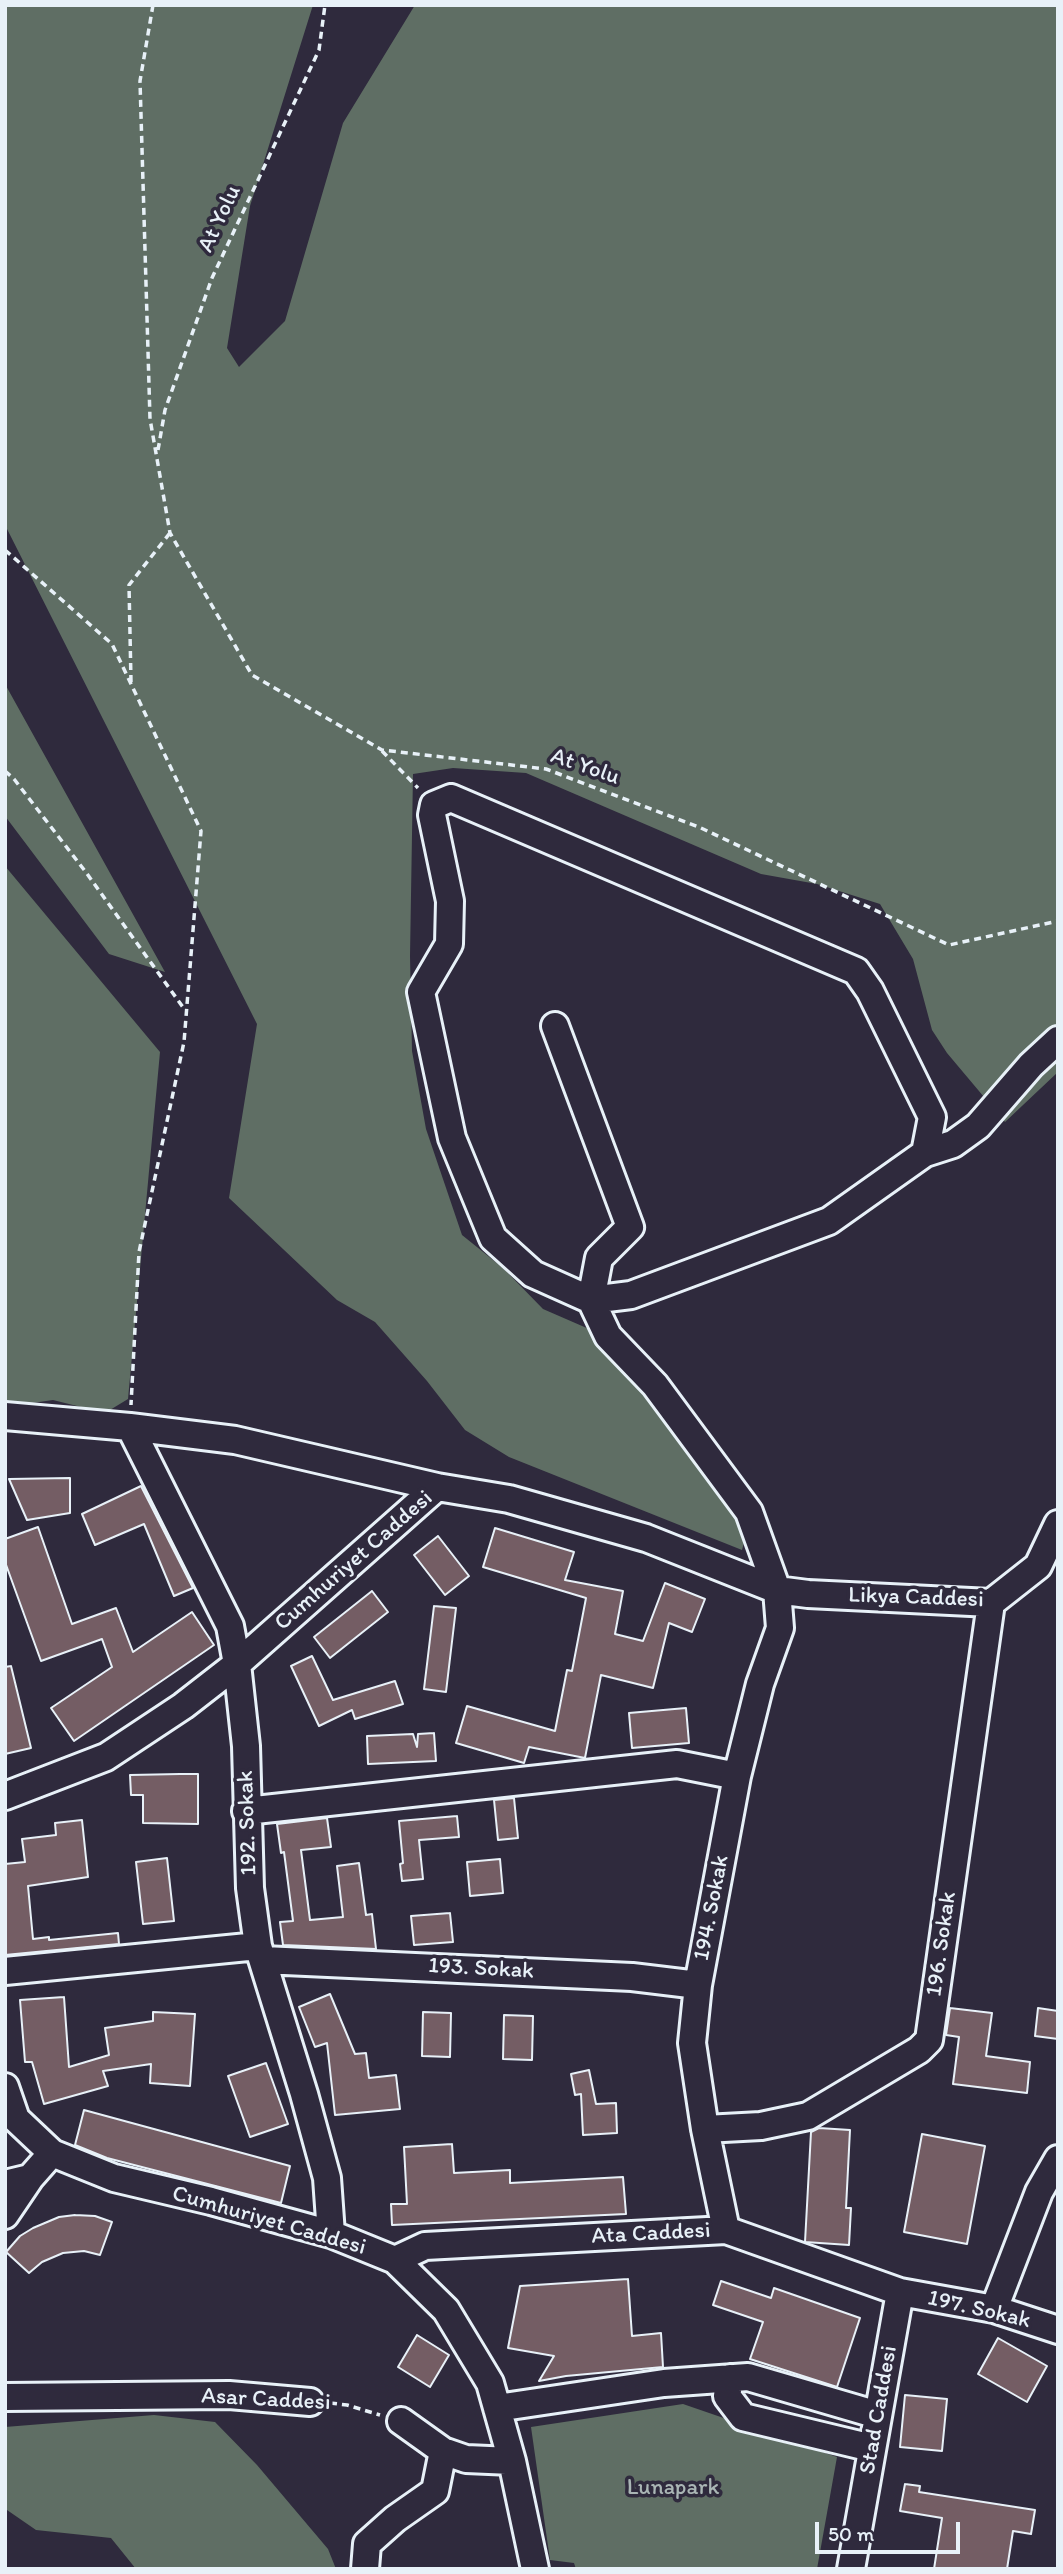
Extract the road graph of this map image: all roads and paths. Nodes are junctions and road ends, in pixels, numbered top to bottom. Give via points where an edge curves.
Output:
1 (153, 5) edge
2 (325, 5) edge
3 (157, 452) junction
4 (170, 533) junction
5 (5, 550) edge
6 (131, 683) junction
7 (382, 750) junction
8 (5, 771) edge
9 (434, 805) junction
10 (1058, 921) edge
11 (186, 1012) junction
12 (555, 1026) dead end
13 (1058, 1040) edge
14 (925, 1153) junction
15 (591, 1300) junction
16 (5, 1416) edge
17 (130, 1427) junction
18 (437, 1487) junction
19 (1058, 1524) edge
20 (1048, 1570) edge
21 (777, 1590) junction
22 (991, 1603) junction
23 (237, 1664) junction
24 (737, 1776) junction
25 (16, 1792) edge
26 (5, 1809) edge
27 (246, 1811) junction
28 (260, 1953) junction
29 (5, 1971) edge
30 (698, 1985) junction
31 (5, 2087) edge
32 (705, 2129) junction
33 (52, 2153) junction
34 (1058, 2159) edge
35 (17, 2181) edge
36 (5, 2215) edge
37 (726, 2230) junction
38 (331, 2234) junction
39 (395, 2260) junction
40 (900, 2292) junction
41 (994, 2309) junction
42 (1058, 2330) edge
43 (730, 2378) junction
44 (5, 2398) edge
45 (310, 2402) joint
46 (497, 2408) junction
47 (878, 2415) junction
48 (401, 2421) joint
49 (872, 2448) junction
50 (443, 2451) junction
51 (512, 2460) junction
52 (365, 2569) edge
53 (534, 2569) edge
54 (851, 2569) edge

1 - 3 path via 140,81 150,419
2 - 3 path, At Yolu via 319,50 212,278 165,410
3 - 4 path
4 - 6 path via 130,585
4 - 7 path, At Yolu via 252,675
5 - 6 path via 112,644
6 - 11 path via 201,831
7 - 9 path
7 - 10 path, At Yolu via 546,769 701,828 949,944
8 - 11 path via 85,871
9 - 14 street via 451,798 856,971 932,1117
9 - 15 street via 432,815 450,901 449,944 421,992 452,1138 493,1238 533,1274
11 - 17 path via 184,1042 139,1252
12 - 15 street via 630,1227 599,1258
13 - 14 street via 978,1126 953,1144
14 - 15 street via 830,1221 631,1295
15 - 21 street, 194. Sokak via 608,1336 655,1385 749,1512
16 - 17 street
17 - 18 street via 235,1440
17 - 23 street, 192. Sokak via 230,1626
18 - 21 street, Cumhuriyet Caddesi via 509,1499 646,1538
18 - 23 street, Cumhuriyet Caddesi
19 - 20 street, Likya Caddesi
20 - 22 street, Likya Caddesi
21 - 22 street, Likya Caddesi
21 - 24 street, 194. Sokak via 780,1628 760,1684
22 - 32 street, 196. Sokak via 929,2040 807,2116 761,2126
23 - 25 street, Cumhuriyet Caddesi via 106,1756
23 - 27 street, 192. Sokak via 246,1746
24 - 27 street via 677,1764
24 - 30 street, 194. Sokak
25 - 26 street
27 - 28 street, 192. Sokak via 250,1888
28 - 29 street, 193. Sokak
28 - 30 street, 193. Sokak
28 - 38 street, 192. Sokak via 327,2179
30 - 32 street, 194. Sokak via 692,2043
31 - 33 street, Cumhuriyet Caddesi via 16,2119
32 - 37 street, 194. Sokak
33 - 35 street
33 - 38 street, Cumhuriyet Caddesi via 114,2178
34 - 41 street via 1039,2192
35 - 36 street
37 - 39 street, Ata Caddesi via 425,2246
37 - 40 street, Ata Caddesi
38 - 39 street, Cumhuriyet Caddesi
39 - 46 street, Cumhuriyet Caddesi via 446,2310 490,2384
40 - 41 street, 197. Sokak
40 - 47 street, Stad Caddesi
41 - 42 street, 197. Sokak
43 - 46 street
43 - 47 street via 748,2377
43 - 49 street via 727,2396 743,2417
44 - 45 street, Asar Caddesi via 229,2395
45 - 48 path, Asar Caddesi via 347,2405
46 - 51 street, Cumhuriyet Caddesi
47 - 49 street, Stad Caddesi
48 - 50 street
49 - 54 street, Stad Caddesi
50 - 51 street via 466,2459
50 - 52 street via 435,2491 367,2544
51 - 53 street, Cumhuriyet Caddesi

